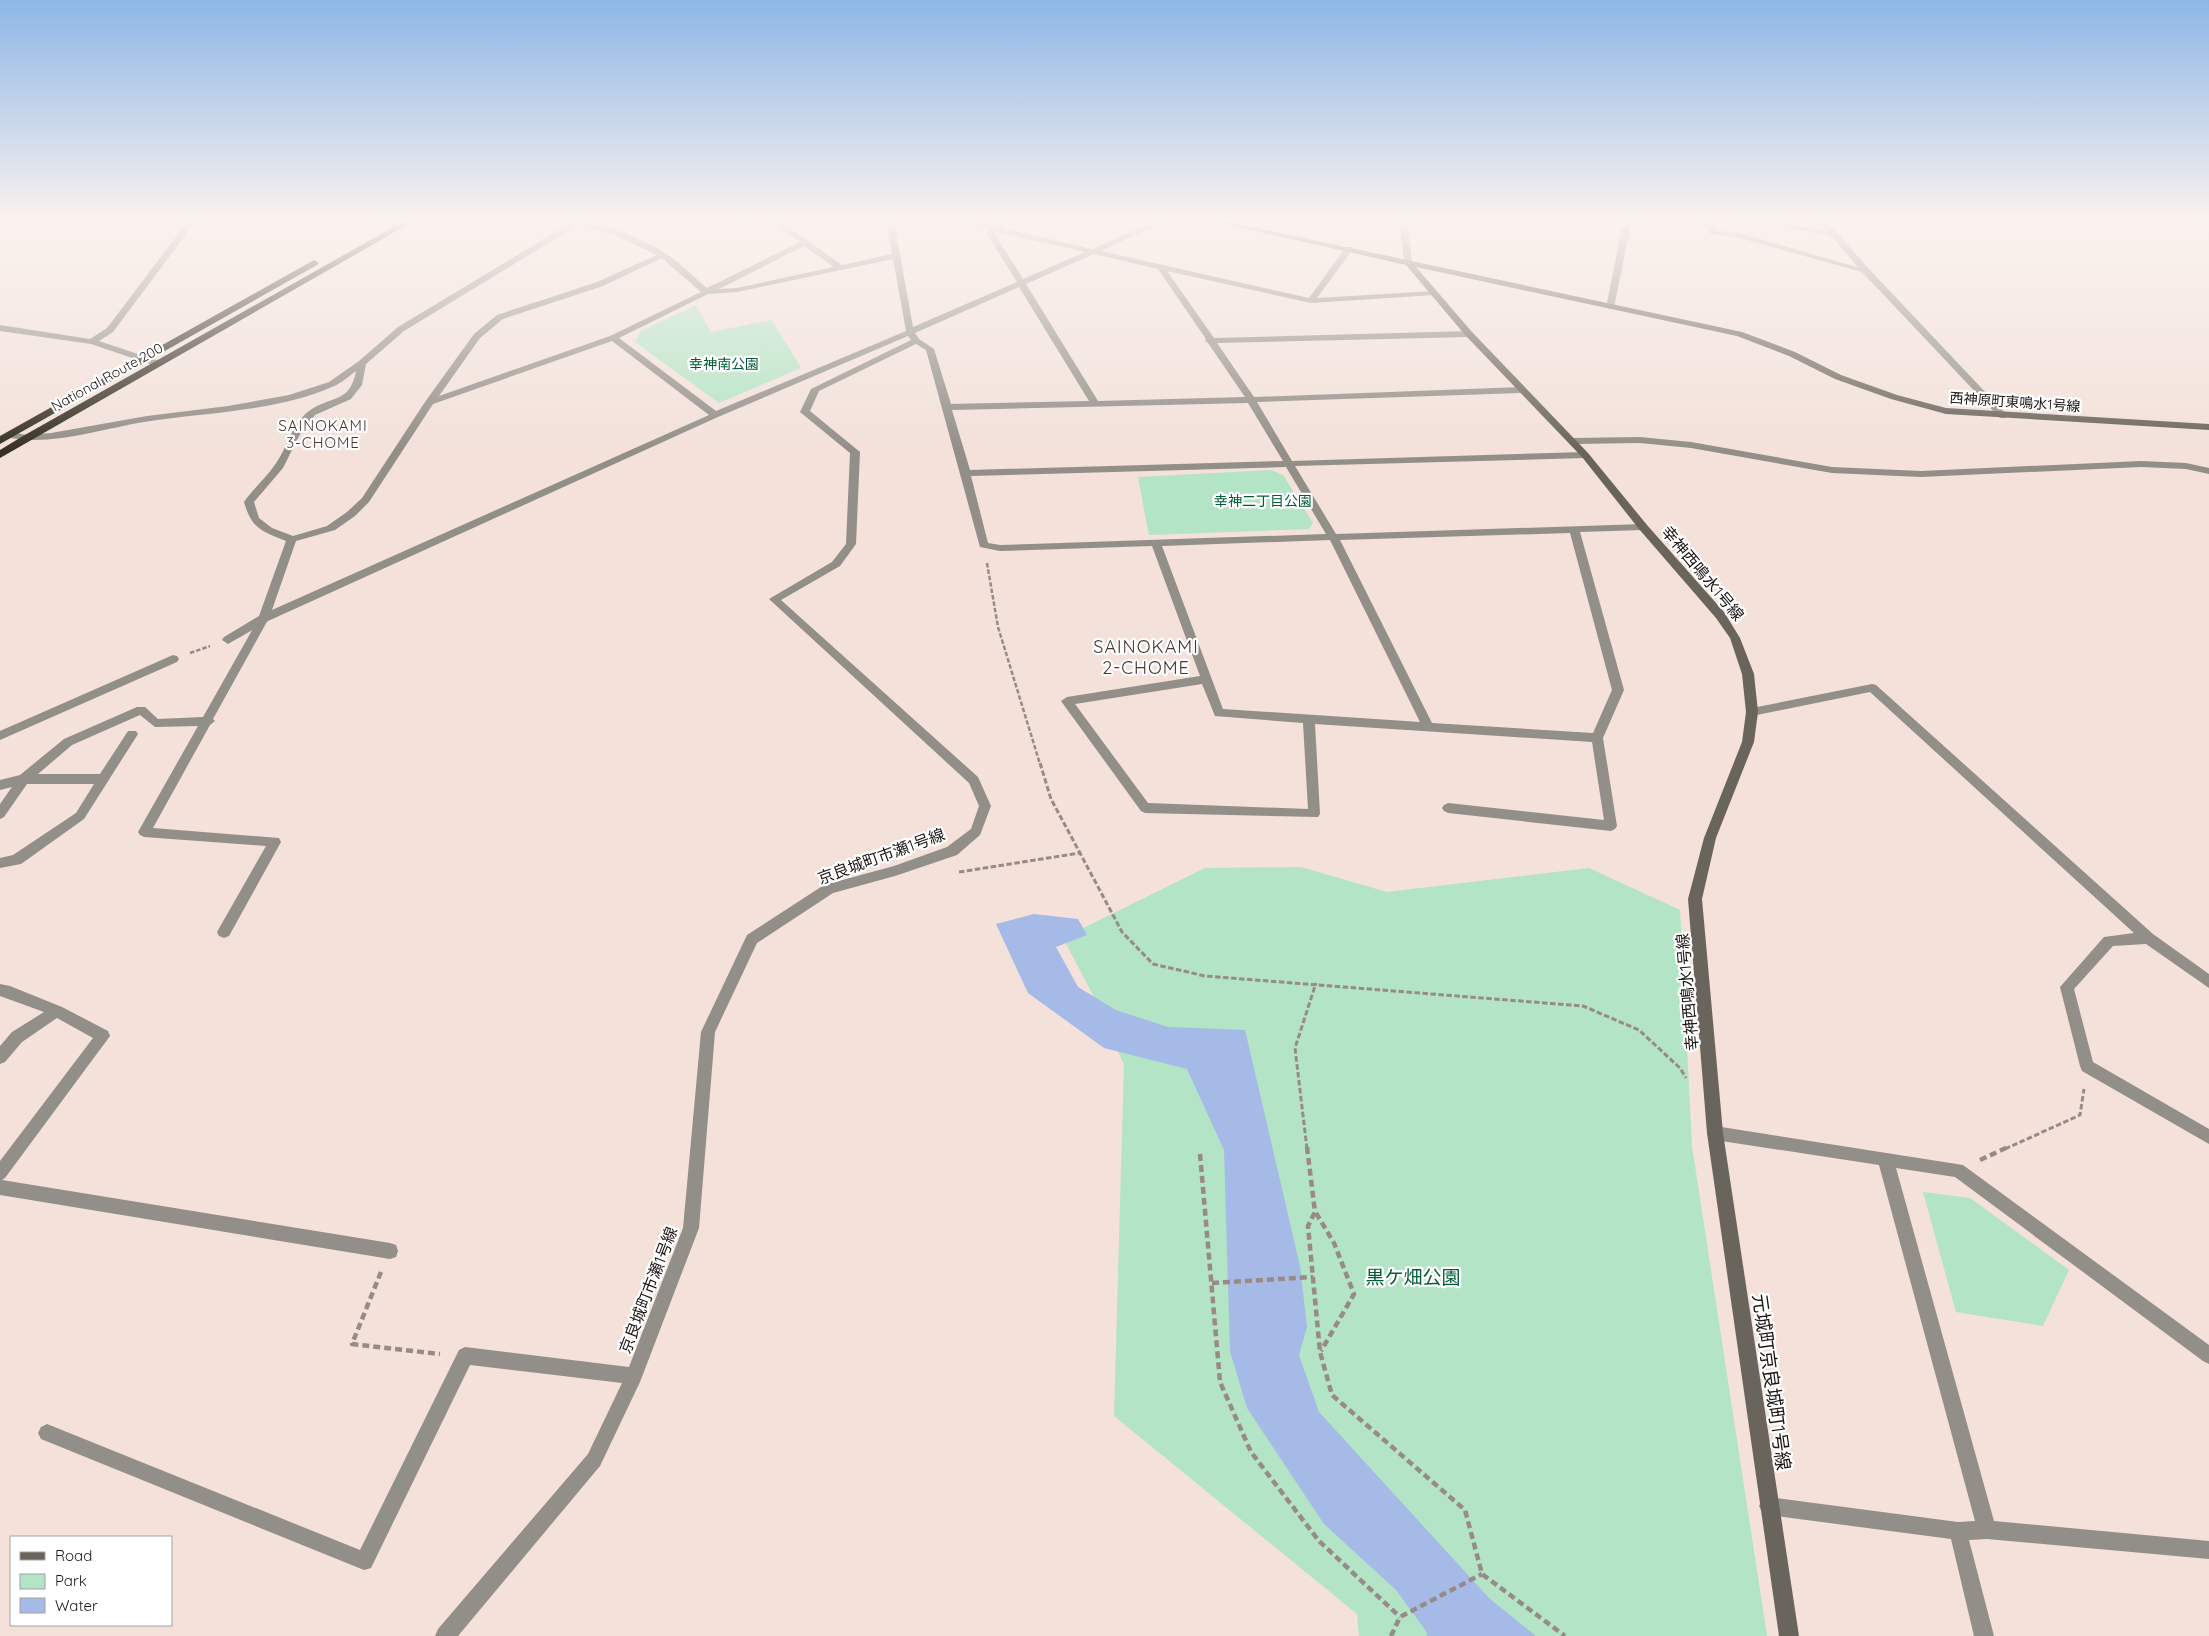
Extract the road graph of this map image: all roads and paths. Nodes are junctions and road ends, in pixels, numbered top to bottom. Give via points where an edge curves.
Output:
1 (135, 297) edge
2 (252, 297) edge
3 (275, 297) edge
4 (454, 297) edge
5 (557, 297) edge
6 (695, 297) edge
7 (905, 297) edge
8 (992, 297) edge
9 (1030, 297) edge
10 (1180, 297) edge
11 (1298, 297) edge
12 (1312, 297) edge
13 (1357, 297) edge
14 (1439, 297) edge
15 (1567, 297) edge
16 (1612, 297) edge
17 (1891, 297) edge
18 (1310, 300) junction
19 (1610, 307) junction
20 (0, 328) edge
21 (1469, 334) junction
22 (913, 337) junction
23 (613, 338) junction
24 (1209, 341) junction
25 (92, 342) junction
26 (142, 360) junction
27 (362, 363) junction
28 (158, 364) junction
29 (1521, 390) junction
30 (1251, 400) junction
31 (430, 402) junction
32 (1094, 402) junction
33 (946, 407) junction
34 (715, 414) junction
35 (2003, 416) junction
36 (2209, 427) edge
37 (4, 438) edge
38 (27, 438) junction
39 (1573, 441) junction
40 (0, 455) edge
41 (1585, 455) junction
42 (1289, 465) junction
43 (2209, 471) edge
44 (966, 473) junction
45 (1643, 527) junction
46 (1574, 529) junction
47 (1333, 537) junction
48 (292, 539) junction
49 (1156, 543) junction
50 (984, 545) junction
51 (264, 618) junction
52 (228, 640) joint
53 (173, 659) joint
54 (1207, 679) junction
55 (1752, 712) junction
56 (1309, 719) junction
57 (209, 720) junction
58 (1428, 725) junction
59 (132, 734) dead end
60 (0, 736) edge
61 (1597, 738) junction
62 (24, 779) junction
63 (103, 779) junction
64 (0, 785) edge
65 (1448, 808) dead end
66 (0, 814) edge
67 (1080, 853) junction
68 (0, 864) edge
69 (950, 874) dead end
70 (224, 932) dead end
71 (2148, 938) junction
72 (2209, 982) edge
73 (1316, 983) junction
74 (0, 990) edge
75 (57, 1011) junction
76 (0, 1056) edge
77 (2088, 1066) junction
78 (1689, 1084) dead end
79 (1715, 1133) junction
80 (2209, 1137) edge
81 (1200, 1154) dead end
82 (1886, 1161) junction
83 (1958, 1170) junction
84 (0, 1172) edge
85 (0, 1187) edge
86 (1315, 1212) junction
87 (390, 1251) joint
88 (1313, 1277) junction
89 (1212, 1283) junction
90 (1320, 1352) junction
91 (464, 1356) junction
92 (2209, 1356) edge
93 (634, 1376) junction
94 (47, 1434) dead end
95 (1768, 1506) junction
96 (1987, 1530) junction
97 (1958, 1531) junction
98 (2209, 1550) edge
99 (1482, 1574) junction
100 (1400, 1617) junction
101 (445, 1636) edge
102 (1391, 1636) edge
103 (1565, 1636) edge
104 (1789, 1636) edge
105 (1984, 1636) edge

1 - 25 street via 110,330
2 - 26 highway, National Route 200
3 - 28 highway, National Route 200
4 - 27 street via 402,329
5 - 31 street via 500,317 477,336
6 - 23 street
7 - 22 street
8 - 22 street
9 - 32 street
10 - 24 street
11 - 18 street
12 - 18 street
13 - 18 street
14 - 21 street, 幸神西鳴水1号線
15 - 19 street, 西神原町東鳴水1号線
16 - 19 street
17 - 35 street
19 - 35 street, 西神原町東鳴水1号線 via 1739,334 1792,354 1838,377 1946,412
20 - 25 street
21 - 24 street
21 - 29 street, 幸神西鳴水1号線
22 - 33 street via 930,349
22 - 34 street
22 - 93 street, 京良城町市瀬1号線 via 815,389 805,412 856,452 851,544 836,564 774,599 974,780 985,806 976,832 952,850 895,871 829,889 752,939 708,1032 691,1228
23 - 31 street
23 - 34 street
24 - 30 street
25 - 26 street
26 - 28 street
26 - 37 highway, National Route 200
27 - 38 street via 332,384 291,397
27 - 48 street via 358,385 348,397 312,413 295,435 280,466 249,502 254,519 268,530
28 - 38 highway, National Route 200
29 - 30 street
29 - 39 street, 幸神西鳴水1号線
30 - 32 street
30 - 42 street
31 - 48 street via 366,500 331,528
32 - 33 street
33 - 44 street
34 - 51 street
35 - 36 street, 西神原町東鳴水1号線
37 - 38 street
38 - 40 highway, National Route 200
39 - 41 street, 幸神西鳴水1号線
39 - 43 street via 1640,440 1691,445 1832,470 1921,474 2141,464 2186,466
41 - 42 street
41 - 45 street, 幸神西鳴水1号線
42 - 44 street
42 - 47 street
44 - 50 street
45 - 46 street
45 - 55 street, 幸神西鳴水1号線 via 1720,616 1734,638 1748,674
46 - 47 street
46 - 61 street via 1618,690
47 - 49 street
47 - 58 street
48 - 51 street
49 - 50 street via 1000,548
49 - 54 street
50 - 67 path via 998,627 1046,782
51 - 52 street
51 - 57 street
52 - 53 path
53 - 60 street
54 - 56 street via 1219,713
54 - 56 street via 1067,701 1146,808 1314,814
55 - 71 street via 1872,688
55 - 79 street, 幸神西鳴水1号線 via 1748,742 1710,838 1695,899
56 - 58 street
57 - 62 street via 155,723 141,710 68,742
57 - 70 street via 144,832 275,842
58 - 61 street
59 - 63 street
61 - 65 street via 1610,826
62 - 63 street
62 - 64 street
62 - 66 street
63 - 68 street via 80,816 16,860
67 - 69 path
67 - 73 path via 1122,932 1154,964 1205,976
71 - 72 street
71 - 77 street via 2109,941 2067,987
73 - 78 path via 1583,1006 1639,1030 1680,1068
73 - 86 path via 1296,1048
74 - 75 street
75 - 76 street via 17,1037
75 - 84 street via 103,1036
77 - 80 street
77 - 83 path via 2080,1115
79 - 82 street
79 - 95 street, 元城町京良城町1号線
81 - 89 path
82 - 83 street
82 - 96 street
83 - 92 street
85 - 87 street
86 - 88 path via 1308,1226
86 - 90 path via 1334,1243 1354,1294
87 - 91 path via 352,1344
88 - 89 path
88 - 90 path
89 - 100 path via 1220,1382 1251,1452 1319,1541
90 - 99 path via 1332,1395 1465,1510
91 - 93 street
91 - 94 street via 364,1561
93 - 101 street, 京良城町市瀬1号線 via 594,1460
95 - 97 street
95 - 104 street, 元城町京良城町1号線
96 - 97 street
96 - 98 street
97 - 105 street
99 - 100 path
99 - 103 path
100 - 102 path

